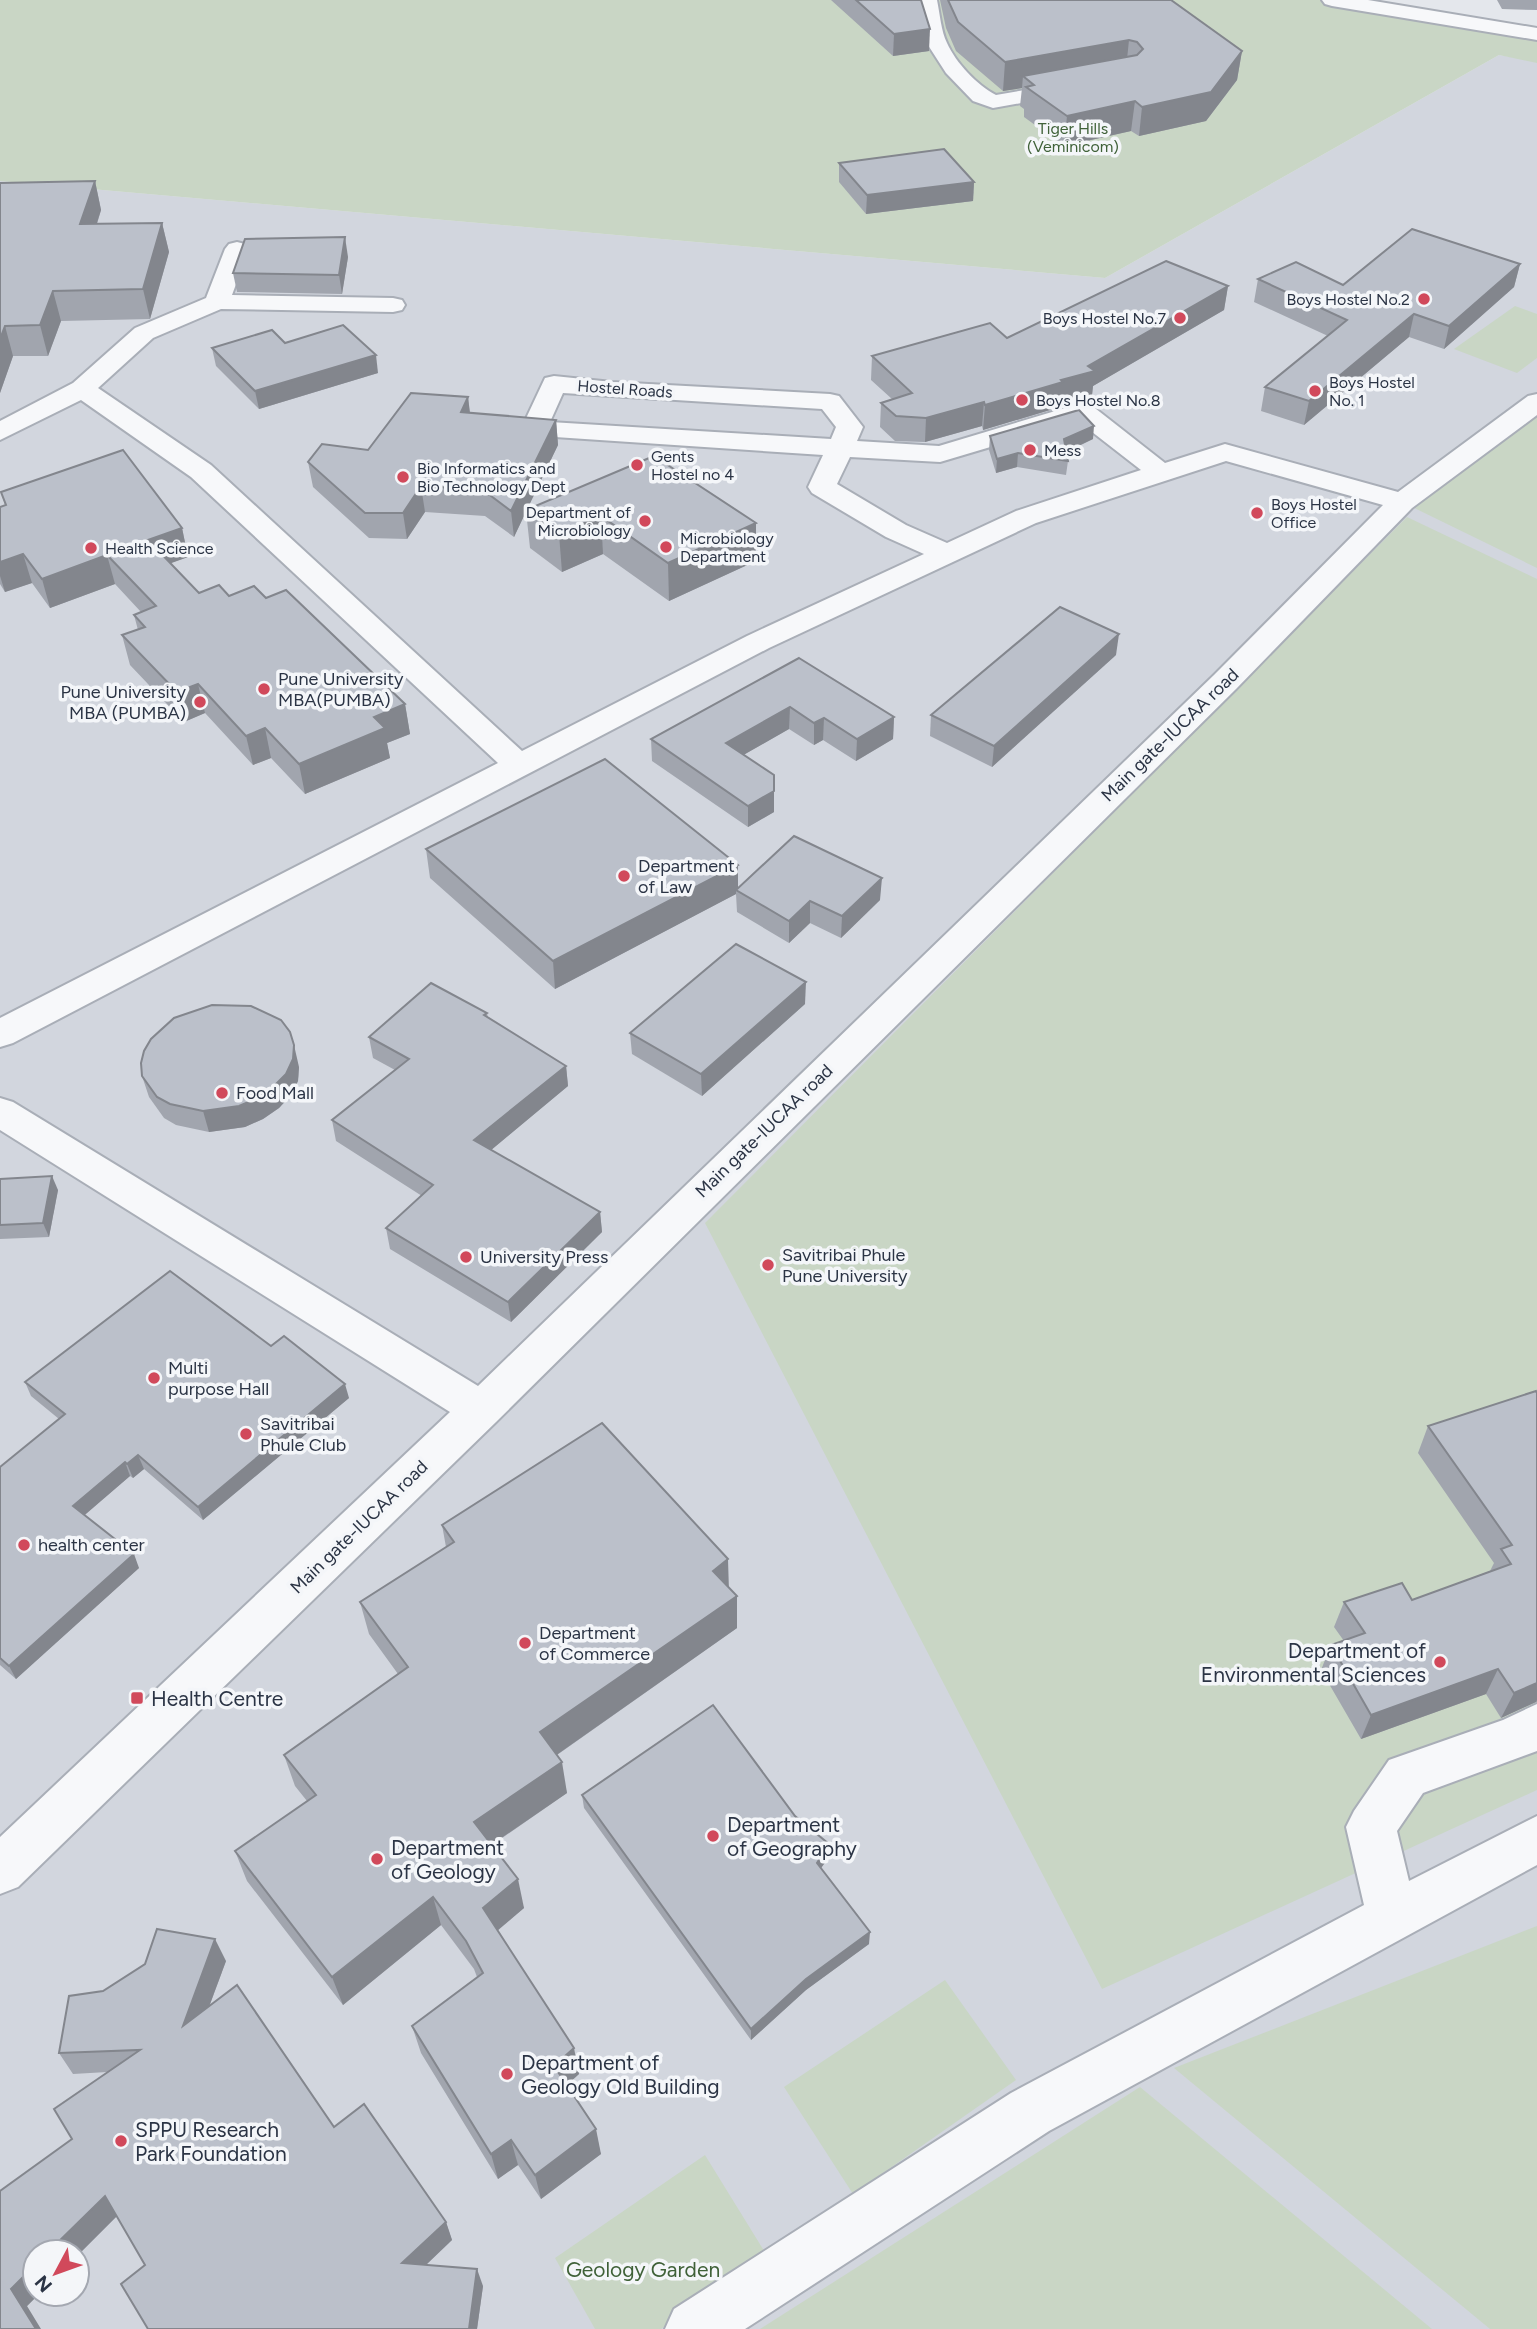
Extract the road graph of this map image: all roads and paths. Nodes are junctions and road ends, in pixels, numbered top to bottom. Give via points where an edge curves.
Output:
1 (927, 0) edge
2 (1332, 0) edge
3 (1537, 34) edge
4 (1086, 85) edge
5 (237, 249) dead end
6 (217, 302) junction
7 (393, 305) dead end
8 (82, 388) junction
9 (1537, 402) edge
10 (0, 432) edge
11 (841, 449) junction
12 (1161, 473) junction
13 (1402, 502) junction
14 (948, 554) junction
15 (520, 766) junction
16 (0, 1034) edge
17 (0, 1112) edge
18 (481, 1410) junction
19 (1537, 1726) edge
20 (1537, 1839) edge
21 (0, 1870) edge
22 (1392, 1917) junction
23 (694, 2329) edge

1 - 4 lane via 936,42 953,69 981,96 993,102
2 - 3 lane
5 - 6 lane
6 - 7 lane
6 - 8 lane via 145,333
8 - 10 lane
8 - 15 lane via 201,471
9 - 13 lane, Main gate-IUCAA road
11 - 11 lane, Hostel Roads via 813,447 534,429 554,383 830,402 850,427
11 - 12 lane, Hostel Roads via 940,454 1082,411
11 - 14 lane via 822,487 896,531
12 - 13 lane via 1225,452
12 - 14 lane via 1026,517
13 - 18 lane, Main gate-IUCAA road via 1225,682
14 - 15 lane via 758,642
15 - 16 lane
17 - 18 lane
18 - 21 lane, Main gate-IUCAA road
19 - 22 lane via 1406,1776 1371,1827
20 - 22 lane
22 - 23 lane via 1030,2112

